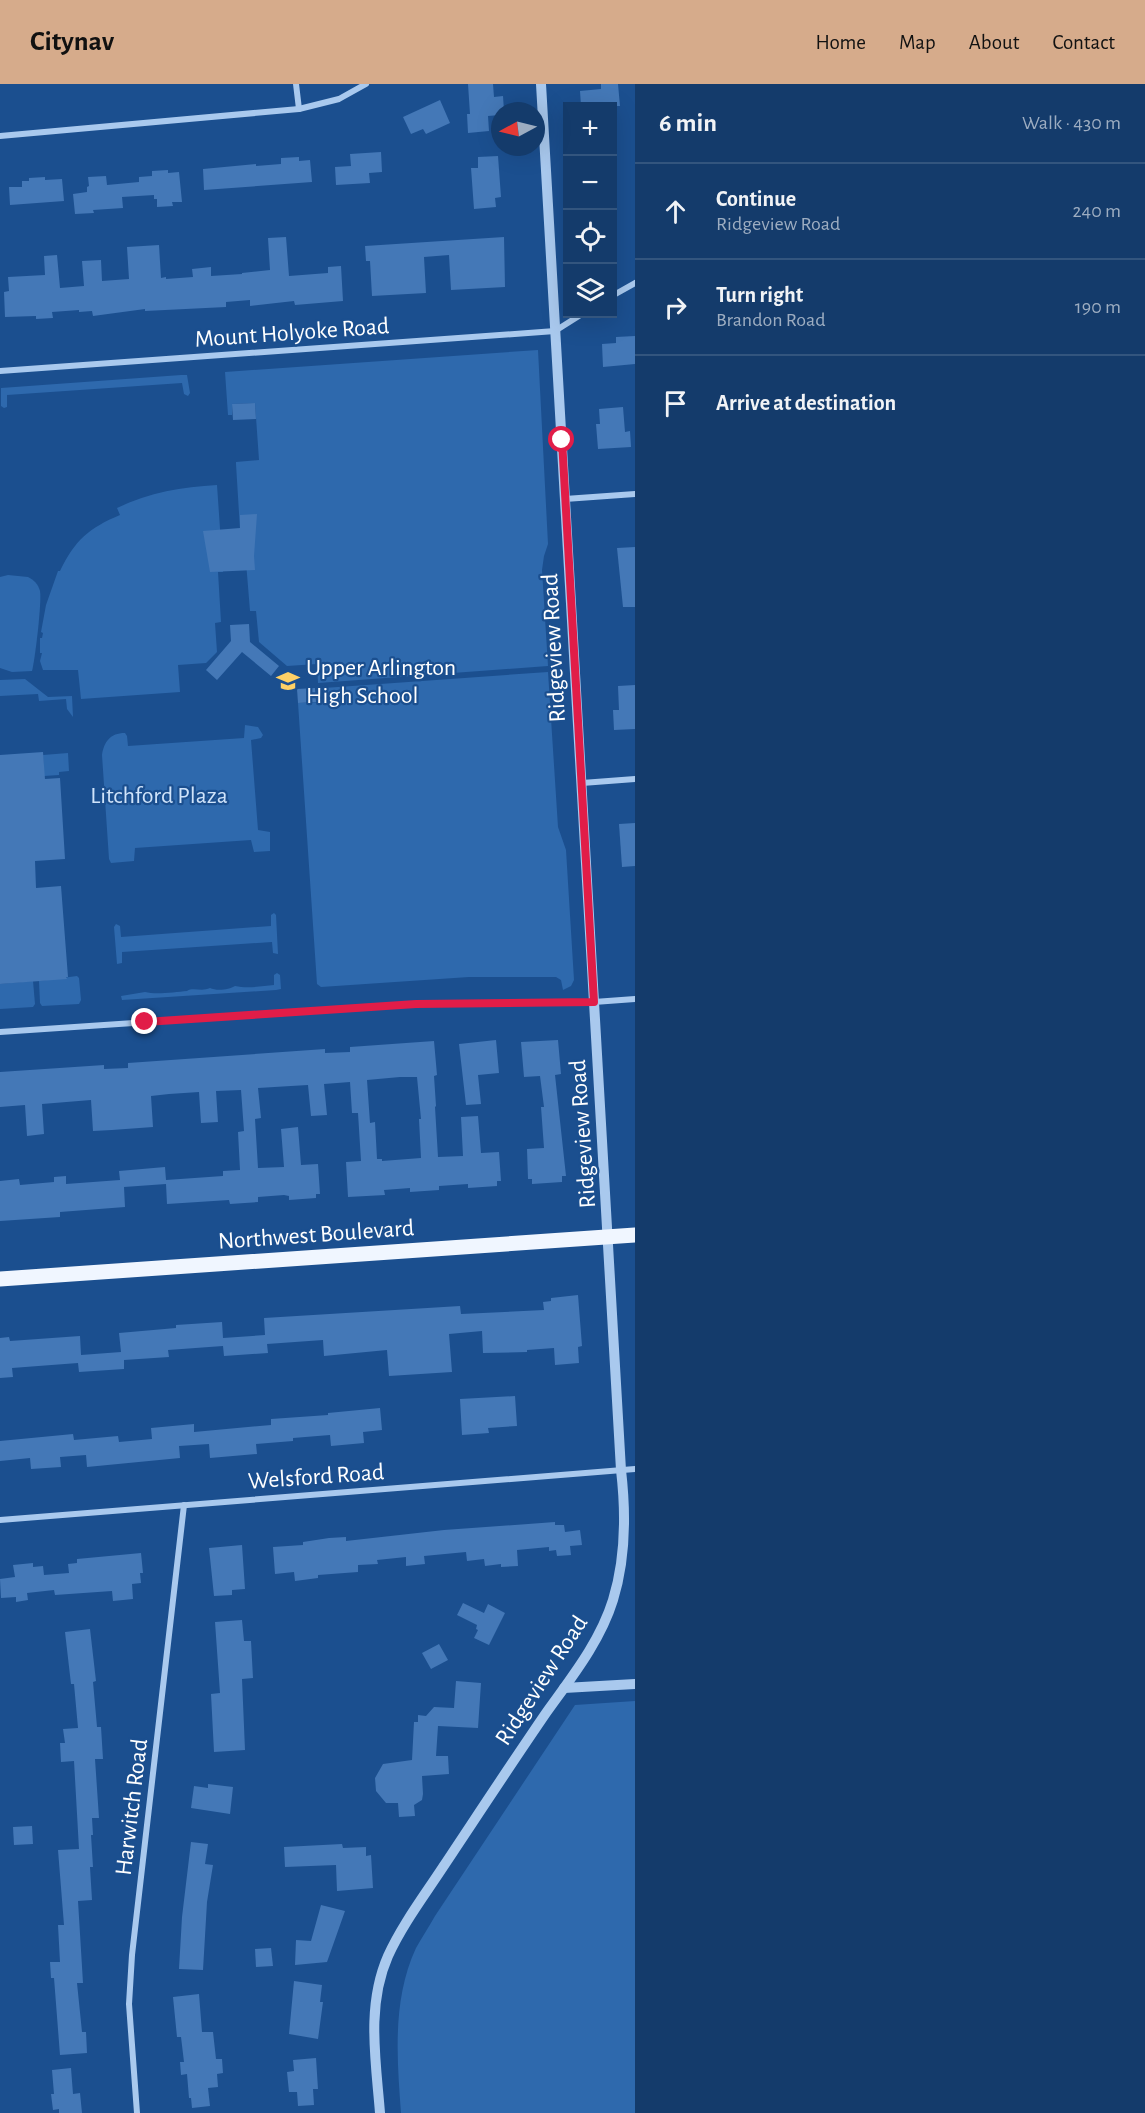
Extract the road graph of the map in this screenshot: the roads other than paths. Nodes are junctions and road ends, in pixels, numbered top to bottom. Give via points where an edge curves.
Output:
1 (296, 84) edge
2 (366, 84) edge
3 (541, 84) edge
4 (299, 109) junction
5 (0, 136) edge
6 (635, 283) edge
7 (617, 293) edge
8 (576, 318) edge
9 (555, 331) junction
10 (0, 371) edge
11 (635, 494) edge
12 (566, 499) junction
13 (635, 779) edge
14 (582, 783) junction
15 (635, 999) edge
16 (594, 1002) junction
17 (0, 1032) edge
18 (635, 1235) edge
19 (609, 1237) junction
20 (0, 1280) edge
21 (635, 1469) edge
22 (621, 1470) junction
23 (184, 1505) junction
24 (0, 1520) edge
25 (635, 1684) edge
26 (564, 1688) junction
27 (137, 2113) edge
28 (380, 2113) edge

1 - 4 street
2 - 4 street via 339,99
3 - 9 street, Ridgeview Road
4 - 5 street
6 - 7 street
8 - 9 street, Mount Holyoke Road
9 - 10 street, Mount Holyoke Road
9 - 12 street, Ridgeview Road
11 - 12 street
12 - 14 street, Ridgeview Road
13 - 14 street
14 - 16 street, Ridgeview Road
15 - 16 street
16 - 17 street via 416,1004
16 - 19 street, Ridgeview Road
18 - 19 main road, Northwest Boulevard
19 - 20 main road, Northwest Boulevard
19 - 22 street, Ridgeview Road
21 - 22 street, Welsford Road
22 - 23 street, Welsford Road
22 - 26 street, Ridgeview Road via 624,1540 613,1599 585,1658
23 - 24 street, Welsford Road
23 - 27 street, Harwitch Road via 132,1955 129,2004
25 - 26 street
26 - 28 street, Ridgeview Road via 418,1904 388,1956 374,2033

